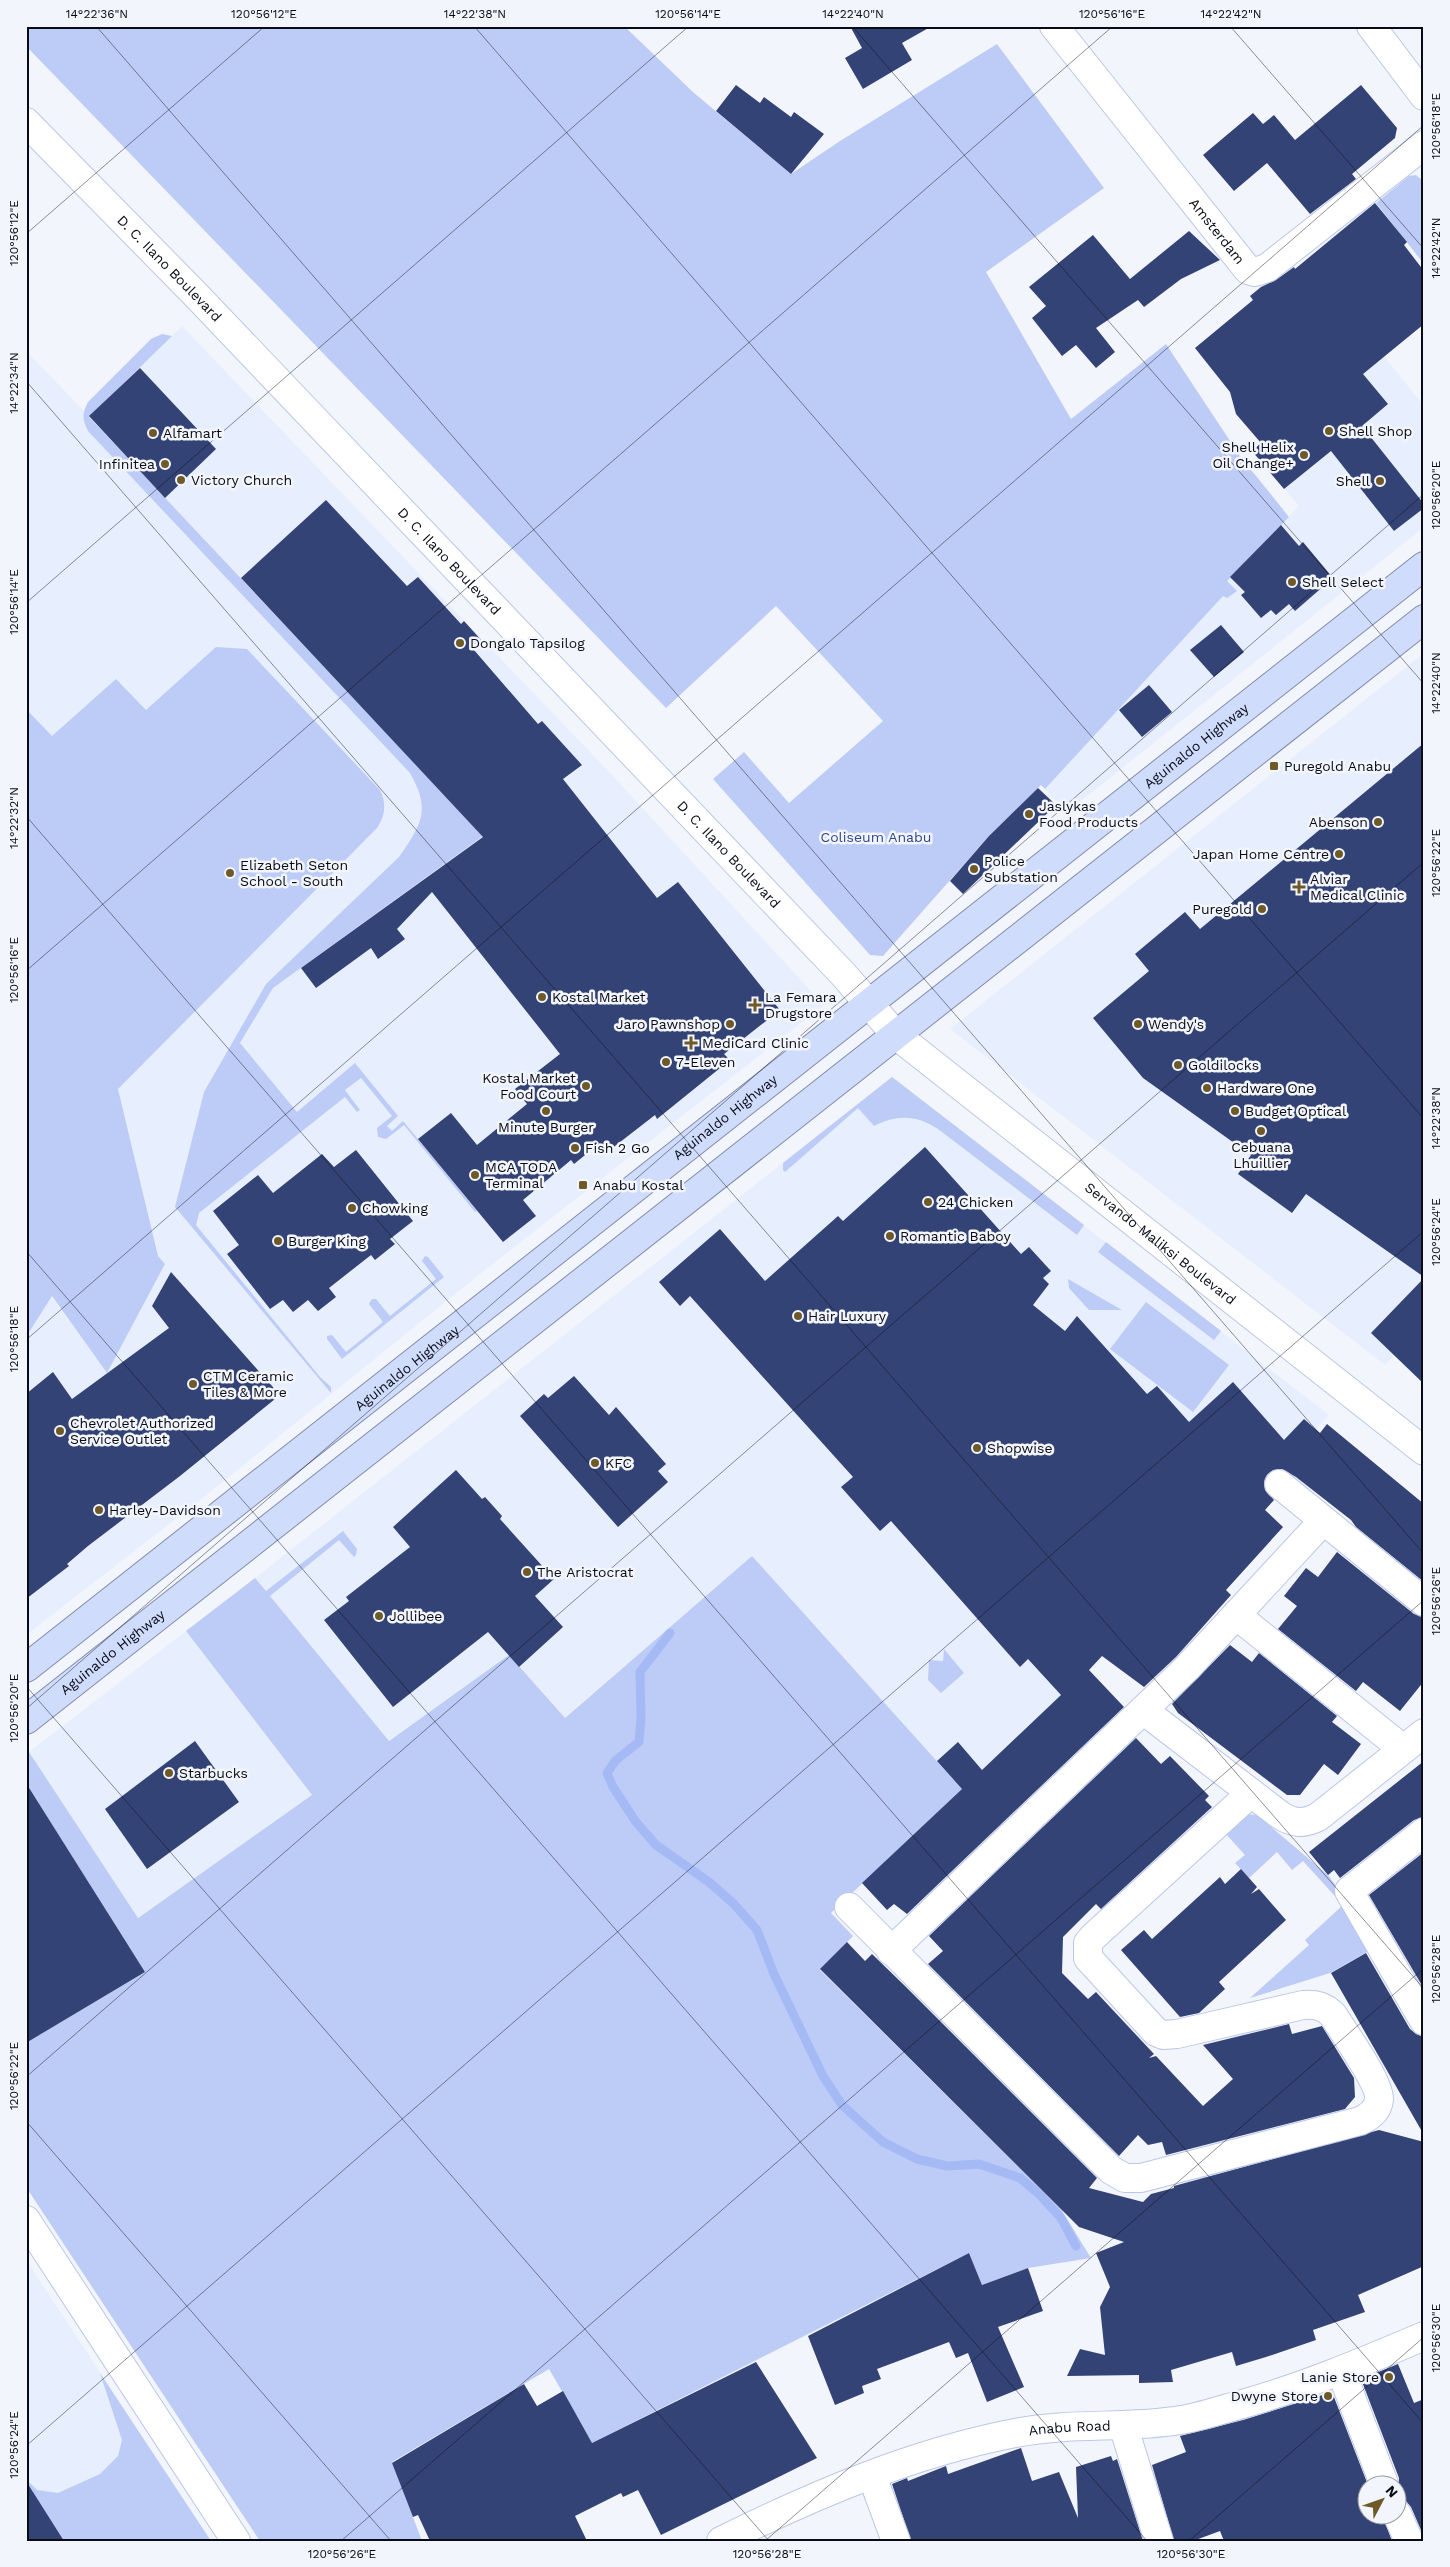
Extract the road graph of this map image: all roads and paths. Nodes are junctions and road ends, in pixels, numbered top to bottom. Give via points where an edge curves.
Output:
1 (1054, 26) edge
2 (1372, 26) edge
3 (1424, 96) edge
4 (26, 122) edge
5 (1423, 146) edge
6 (1424, 566) edge
7 (1424, 619) edge
8 (869, 1003) junction
9 (896, 1035) junction
10 (1424, 1451) edge
11 (1279, 1484) dead end
12 (1323, 1520) junction
13 (1424, 1602) edge
14 (1236, 1615) junction
15 (26, 1668) edge
16 (1143, 1710) junction
17 (26, 1720) edge
18 (1413, 1741) edge
19 (1250, 1793) junction
20 (1424, 1832) edge
21 (849, 1907) dead end
22 (891, 1950) junction
23 (1424, 2021) edge
24 (26, 2220) edge
25 (1424, 2336) edge
26 (1341, 2371) junction
27 (1123, 2425) junction
28 (1380, 2474) edge
29 (872, 2476) junction
30 (1401, 2524) edge
31 (236, 2541) edge
32 (721, 2541) edge
33 (896, 2541) edge
34 (1159, 2541) edge
35 (1409, 2541) edge

1 - 5 street, Amsterdam via 1248,270 1255,272 1267,268
2 - 3 street
4 - 8 street, D. C. Ilano Boulevard via 202,301
6 - 8 highway, Aguinaldo Highway
7 - 9 highway, Aguinaldo Highway
8 - 9 street, D. C. Ilano Boulevard
8 - 15 highway, Aguinaldo Highway
9 - 10 street, Servando Maliksi Boulevard
9 - 17 highway, Aguinaldo Highway
11 - 12 street
12 - 13 street
12 - 14 street
14 - 16 street
14 - 18 street
16 - 19 street
16 - 22 street
18 - 19 street via 1310,1821 1289,1821
19 - 22 street via 1093,1937 1088,1943 1088,1958 1150,2027 1163,2035 1303,2005 1319,2005 1327,2009 1379,2093 1372,2114 1360,2121 1140,2178 1125,2178 1111,2170
20 - 23 street via 1349,1891
21 - 22 street
24 - 31 street
25 - 26 street, Anabu Road
26 - 27 street, Anabu Road via 1288,2391 1184,2420
26 - 28 street
27 - 29 street, Anabu Road via 1069,2426 1014,2433 945,2451
27 - 34 street
29 - 32 street, Anabu Road via 808,2500
29 - 33 street
30 - 35 street

